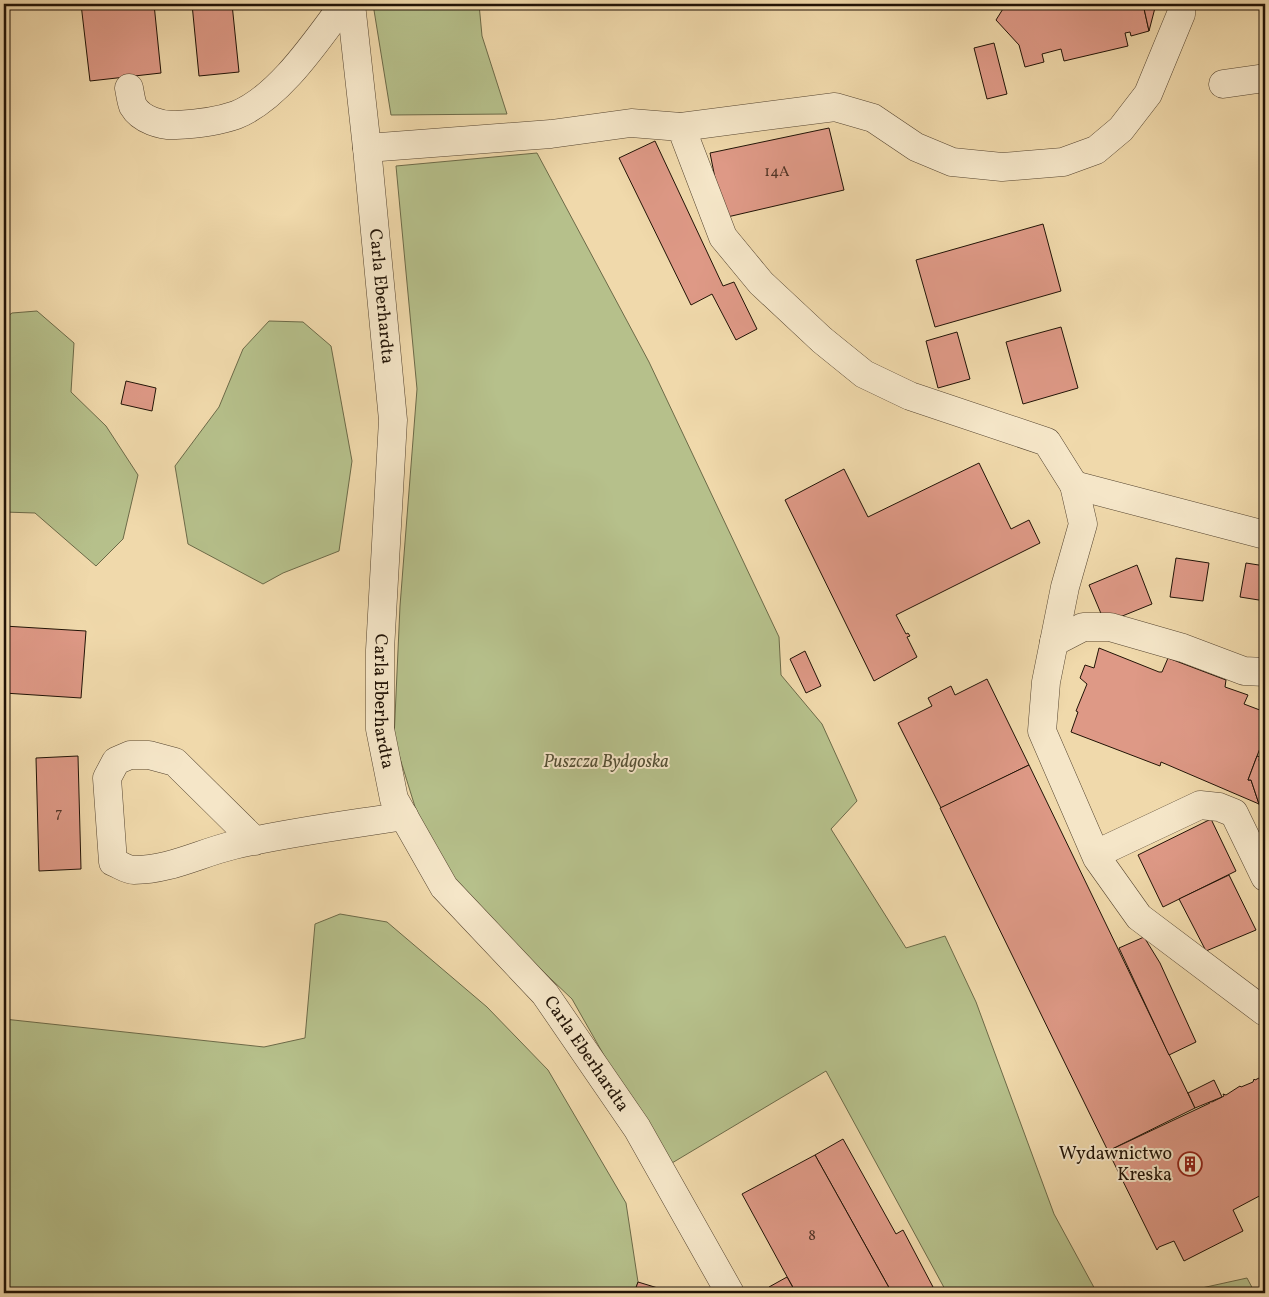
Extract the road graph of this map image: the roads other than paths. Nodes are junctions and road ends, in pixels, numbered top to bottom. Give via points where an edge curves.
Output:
1 (344, 4) edge
2 (351, 4) edge
3 (1182, 4) edge
4 (1265, 78) edge
5 (1223, 84) dead end
6 (129, 88) dead end
7 (682, 127) junction
8 (367, 148) junction
9 (1074, 485) junction
10 (1265, 535) edge
11 (1054, 642) junction
12 (1265, 672) edge
13 (404, 816) junction
14 (255, 841) junction
15 (1096, 854) junction
16 (1265, 876) edge
17 (1265, 1012) edge
18 (730, 1293) edge

1 - 6 street via 296,67 270,93 238,114 208,123 170,126 150,121 134,107
2 - 8 street, Carla Eberhardta
3 - 7 street via 1181,14 1148,94 1121,129 1096,150 1063,162 1002,167 952,162 916,147 873,118 835,107
4 - 5 street
7 - 8 street via 632,123 552,134
7 - 9 street via 723,237 761,282 822,340 864,374 910,396 1047,442
8 - 13 street, Carla Eberhardta via 392,420 380,650 380,729 394,799
9 - 10 street
9 - 11 street via 1083,524
11 - 12 street via 1083,627 1110,627 1184,648 1244,671
11 - 15 street via 1046,682 1042,731
13 - 14 street
13 - 18 street, Carla Eberhardta via 444,887 544,994 637,1128
14 - 14 street via 232,845 168,866 132,870 113,862 107,778 116,761 130,756 149,755 174,762
15 - 16 street via 1200,805 1219,807 1234,813
15 - 17 street via 1139,917

